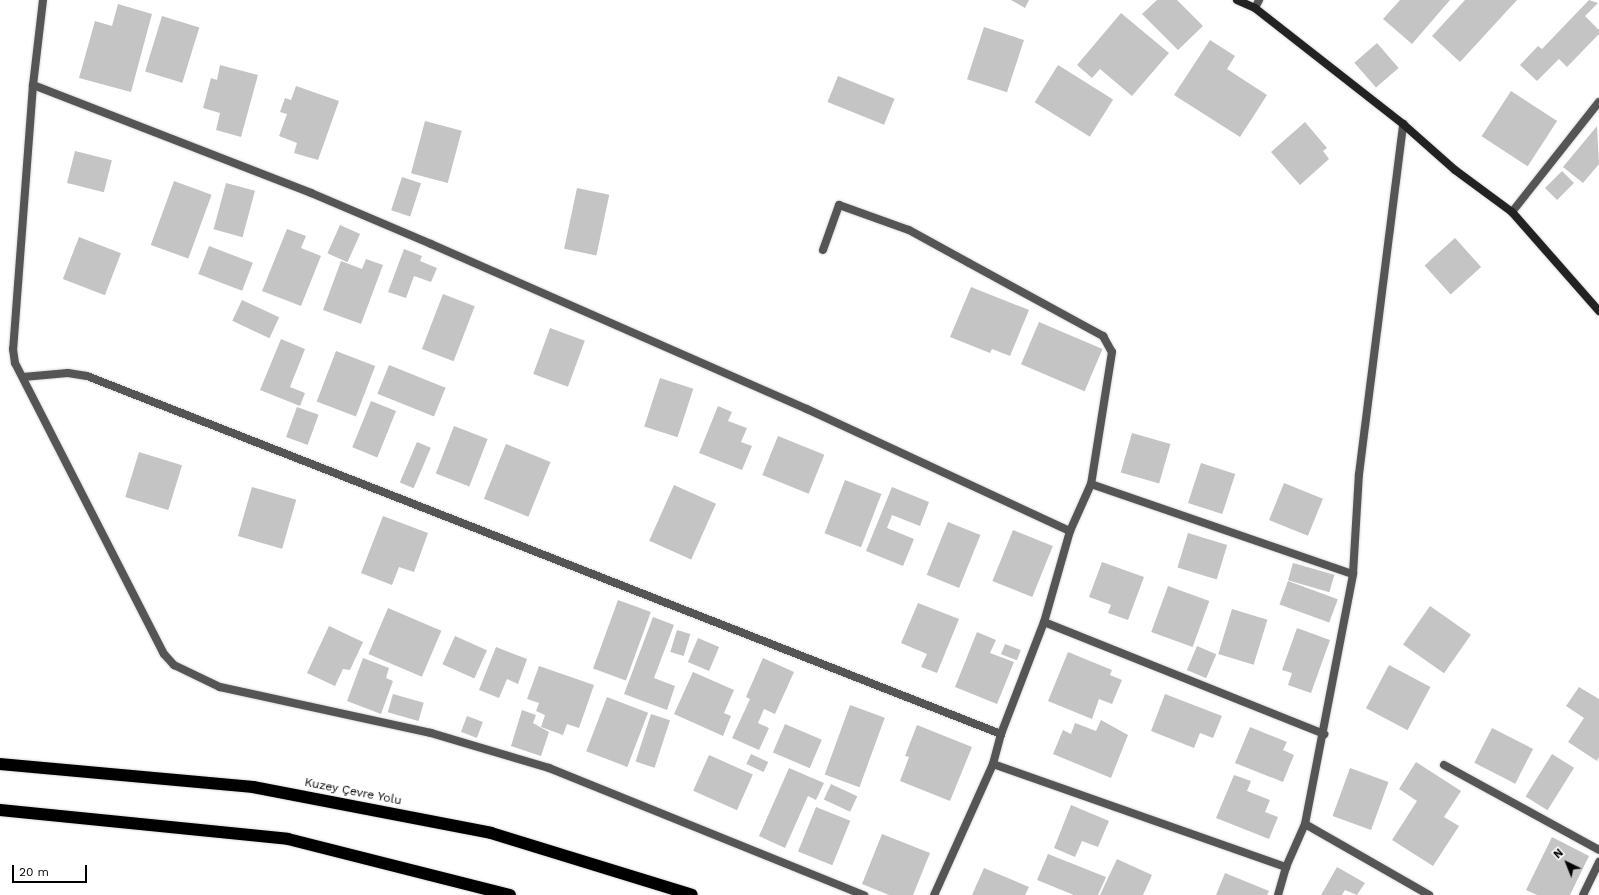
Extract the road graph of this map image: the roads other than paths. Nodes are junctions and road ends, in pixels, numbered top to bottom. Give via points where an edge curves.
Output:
1 (43, 0) edge
2 (1236, 0) edge
3 (1259, 0) edge
4 (1255, 8) junction
5 (33, 85) junction
6 (1599, 102) edge
7 (1403, 124) junction
8 (1512, 212) junction
9 (823, 250) dead end
10 (1599, 311) edge
11 (23, 377) junction
12 (1090, 484) junction
13 (1070, 531) junction
14 (1353, 574) junction
15 (1044, 622) junction
16 (1001, 734) junction
17 (1324, 734) junction
18 (0, 764) edge
19 (994, 764) junction
20 (1444, 765) dead end
21 (0, 810) edge
22 (1305, 824) junction
23 (1599, 850) edge
24 (1599, 862) edge
25 (1286, 867) junction
26 (510, 895) edge
27 (692, 895) edge
28 (864, 895) edge
29 (934, 895) edge
30 (1278, 895) edge
31 (1429, 895) edge
32 (1583, 895) edge

1 - 5 street
2 - 4 street
3 - 4 street
4 - 7 street
5 - 11 street via 13,349 15,363
5 - 13 street via 311,193 403,232 808,409
6 - 8 street
7 - 8 street via 1455,170
7 - 14 street via 1359,474
8 - 10 street
9 - 12 street via 839,205 909,230 1103,336 1112,352
11 - 16 street via 68,373 87,376
11 - 28 street via 164,654 174,665 220,687 431,733 549,768
12 - 13 street
12 - 14 street
13 - 15 street
14 - 17 street
15 - 16 street
15 - 17 street
16 - 19 street
17 - 22 street
18 - 27 highway, Kuzey Çevre Yolu via 253,787 491,833
19 - 25 street
19 - 29 street
20 - 23 street
21 - 26 highway via 288,839
22 - 25 street
22 - 31 street
24 - 32 street
25 - 30 street

